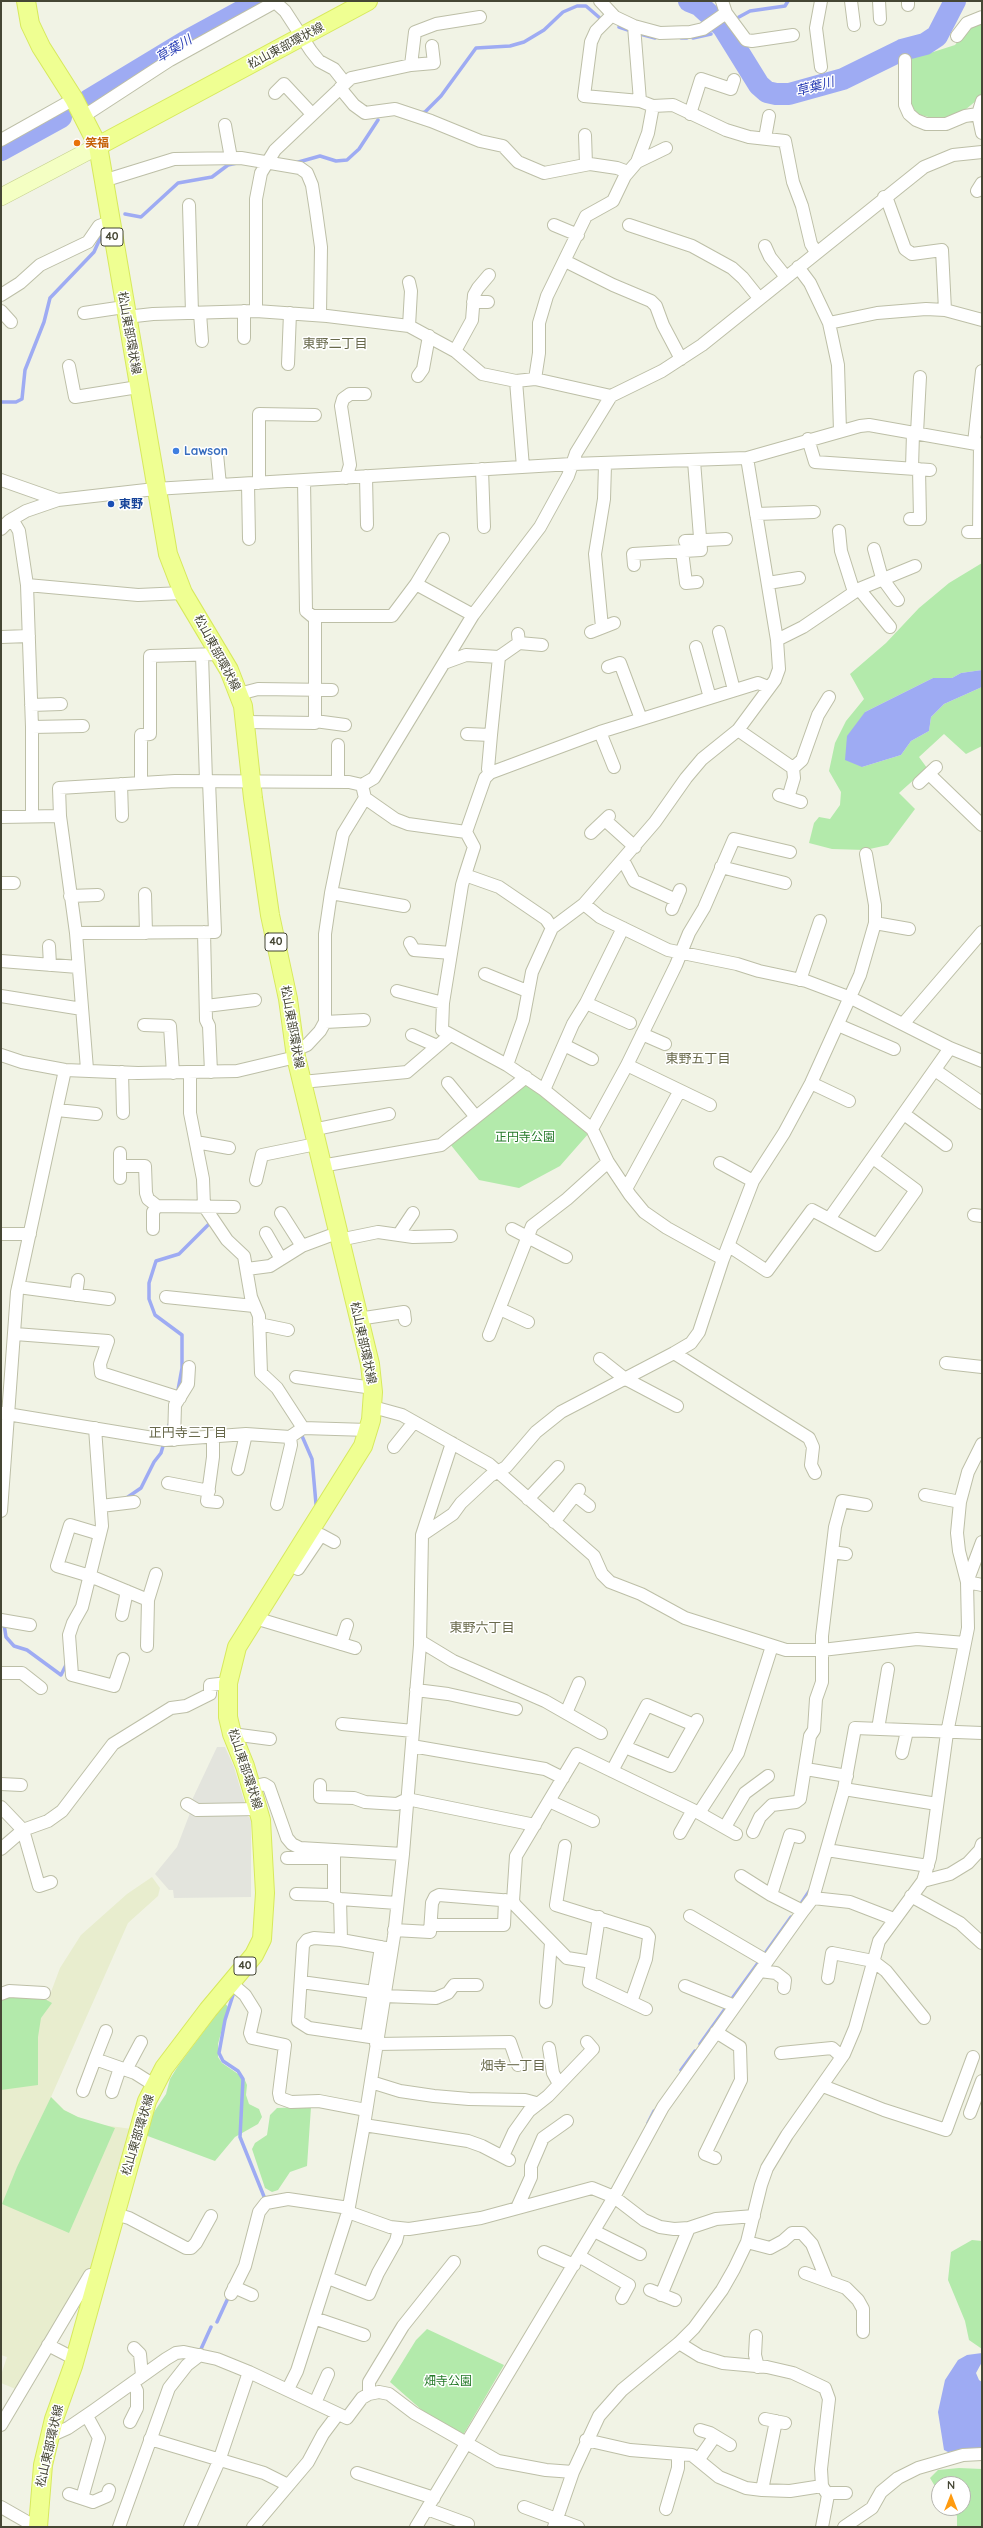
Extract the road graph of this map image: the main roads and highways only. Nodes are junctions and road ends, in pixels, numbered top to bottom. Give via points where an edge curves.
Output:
1 (26, 1) edge
2 (368, 1) edge
3 (98, 146) junction
4 (37, 2527) edge

1 - 3 main road, 松山東部環状線 / 40 via 30,24 41,47 84,116
2 - 3 main road, 松山東部環状線
3 - 4 main road, 松山東部環状線 / 40 via 168,554 183,593 220,654 239,694 246,722 251,781 270,915 288,999 295,1054 370,1364 373,1407 363,1446 237,1646 228,1683 228,1717 258,1809 263,1842 262,1939 254,1955 164,2068 147,2101 75,2358 50,2436

